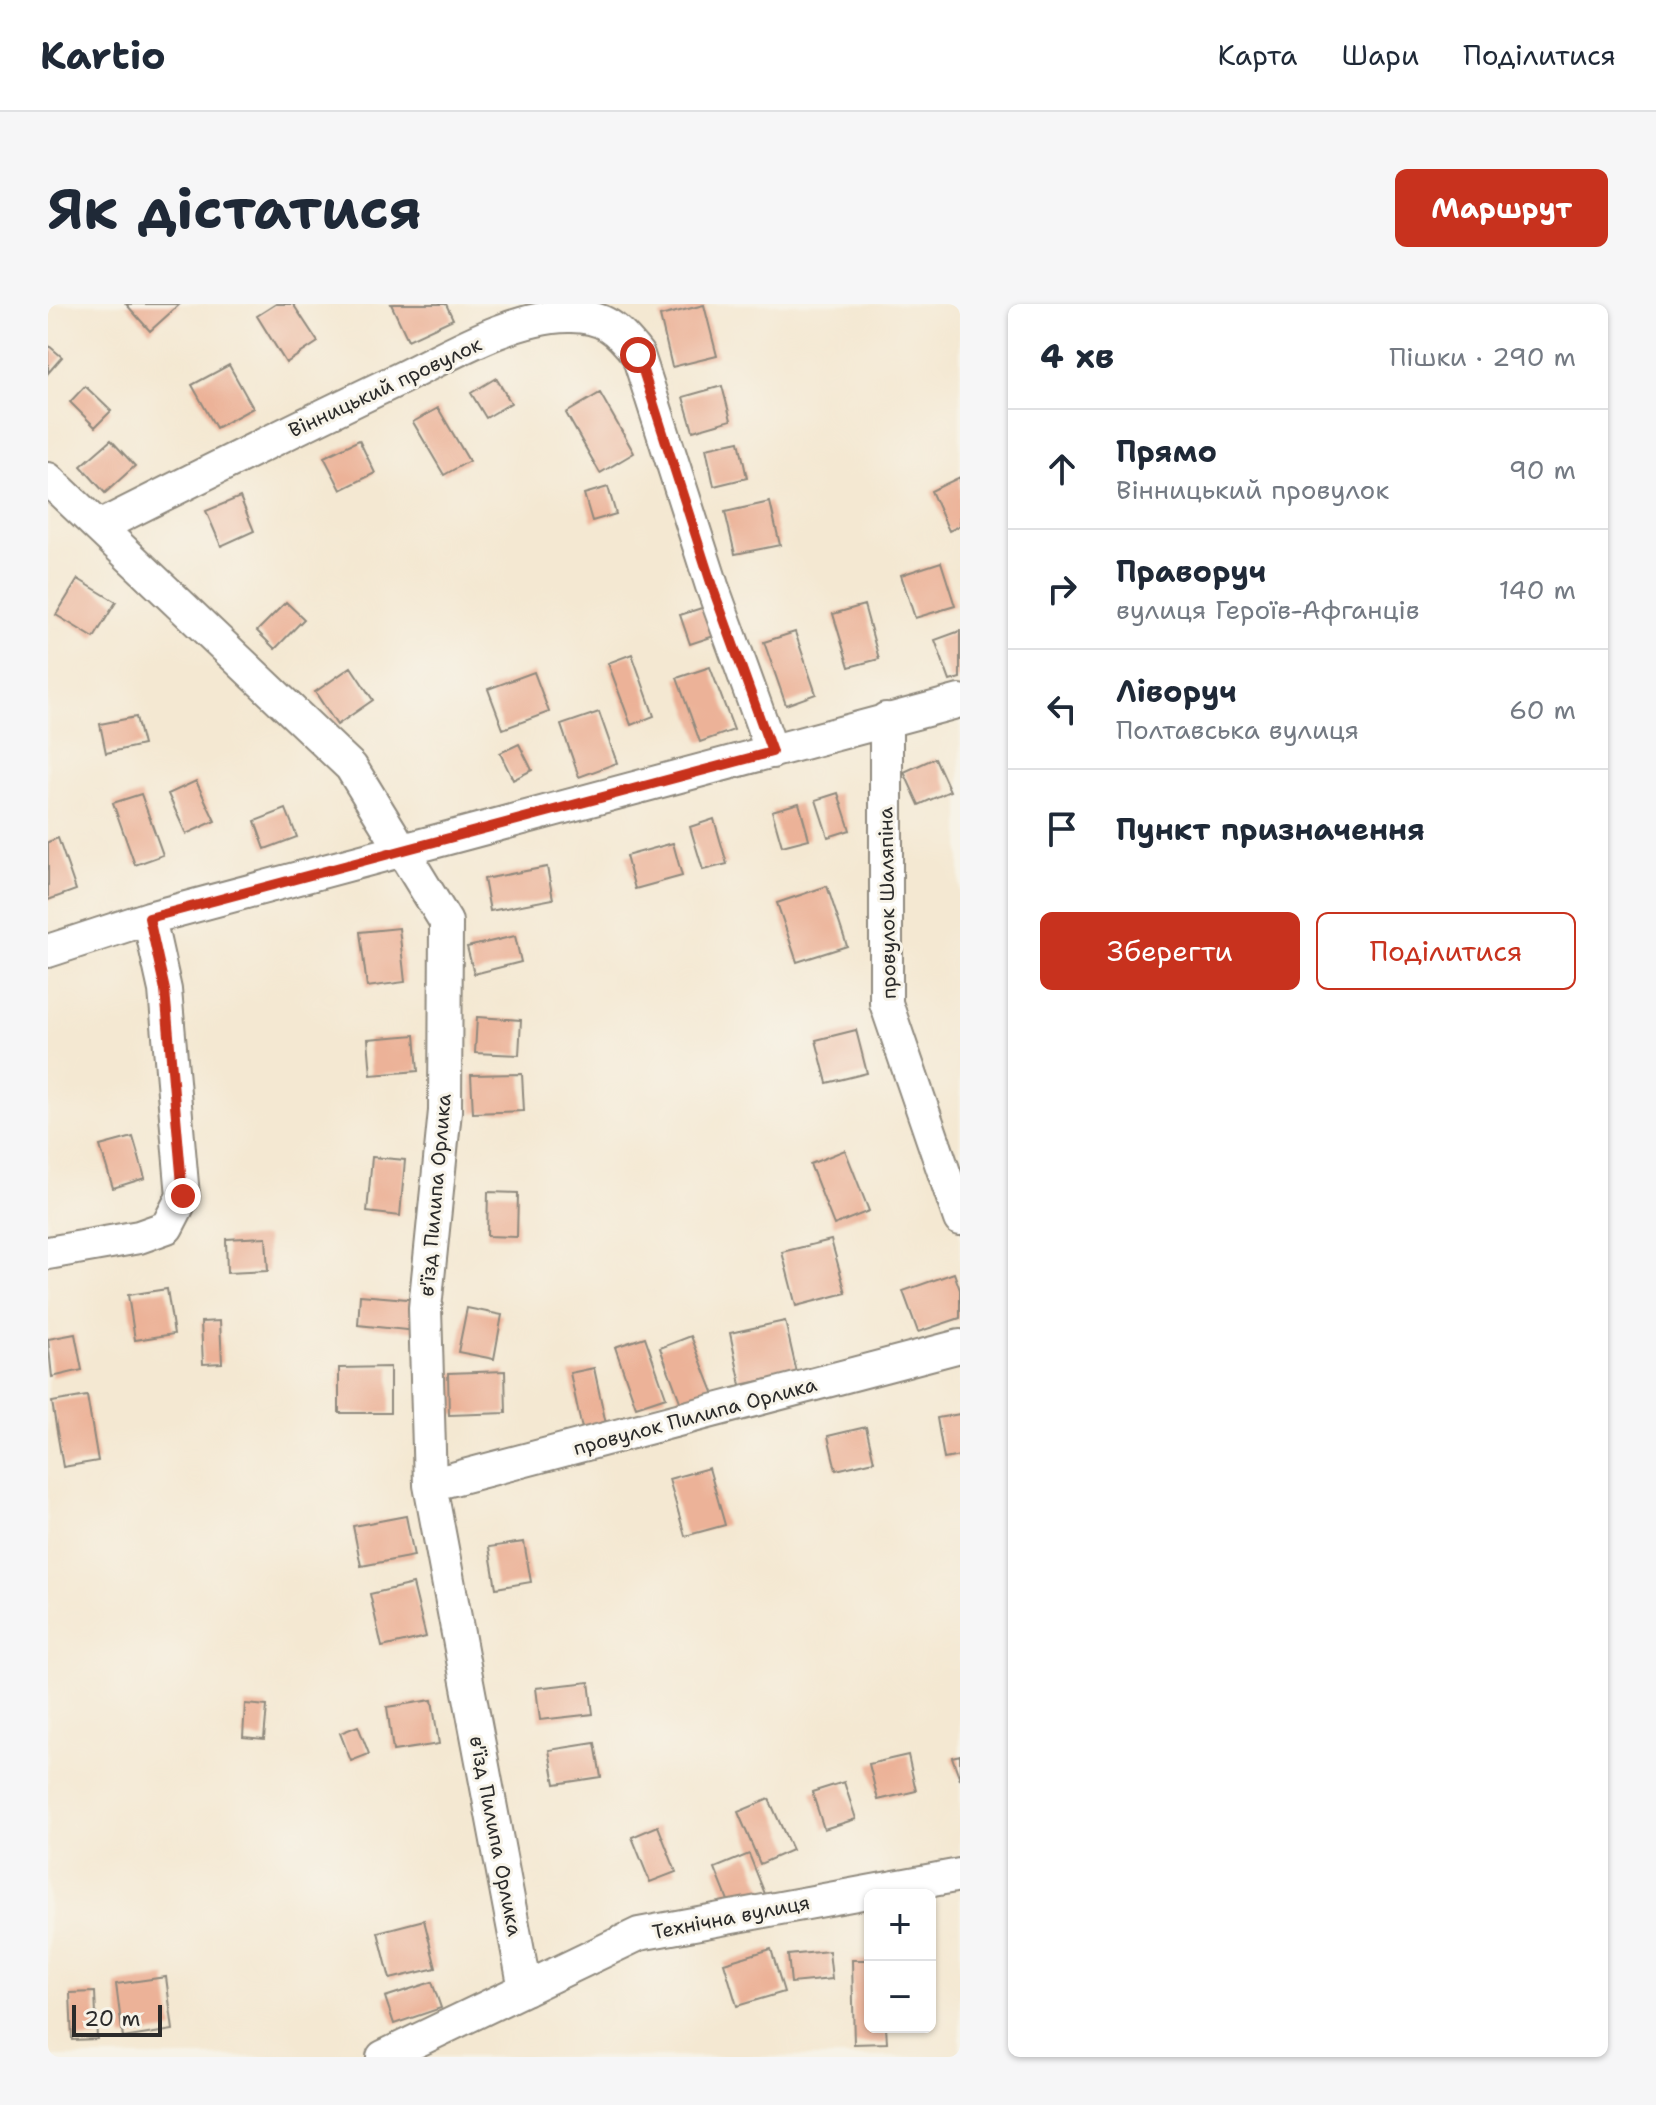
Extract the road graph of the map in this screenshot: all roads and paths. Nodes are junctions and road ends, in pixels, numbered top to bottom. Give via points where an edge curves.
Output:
1 (48, 479) edge
2 (99, 527) junction
3 (960, 701) edge
4 (886, 719) junction
5 (772, 752) junction
6 (403, 849) junction
7 (149, 918) junction
8 (48, 951) edge
9 (960, 1219) edge
10 (48, 1253) edge
11 (960, 1346) edge
12 (430, 1485) junction
13 (960, 1875) edge
14 (525, 1989) junction
15 (383, 2057) edge

1 - 2 street, в'їзд Пилипа Орлика
2 - 5 street, Вінницький провулок via 492,336 534,319 570,315 600,320 620,331 638,355
2 - 6 street, в'їзд Пилипа Орлика via 351,767
3 - 4 street
4 - 5 street
4 - 9 street, провулок Шаляпіна via 886,1003
5 - 6 street
6 - 7 street
6 - 12 street, в'їзд Пилипа Орлика via 446,922 445,1111 425,1308
7 - 8 street
7 - 10 street via 165,990 183,1196 167,1227
11 - 12 street, провулок Пилипа Орлика
12 - 14 street, в'їзд Пилипа Орлика
13 - 14 street, Технічна вулиця via 639,1934
14 - 15 street, Технічна вулиця

